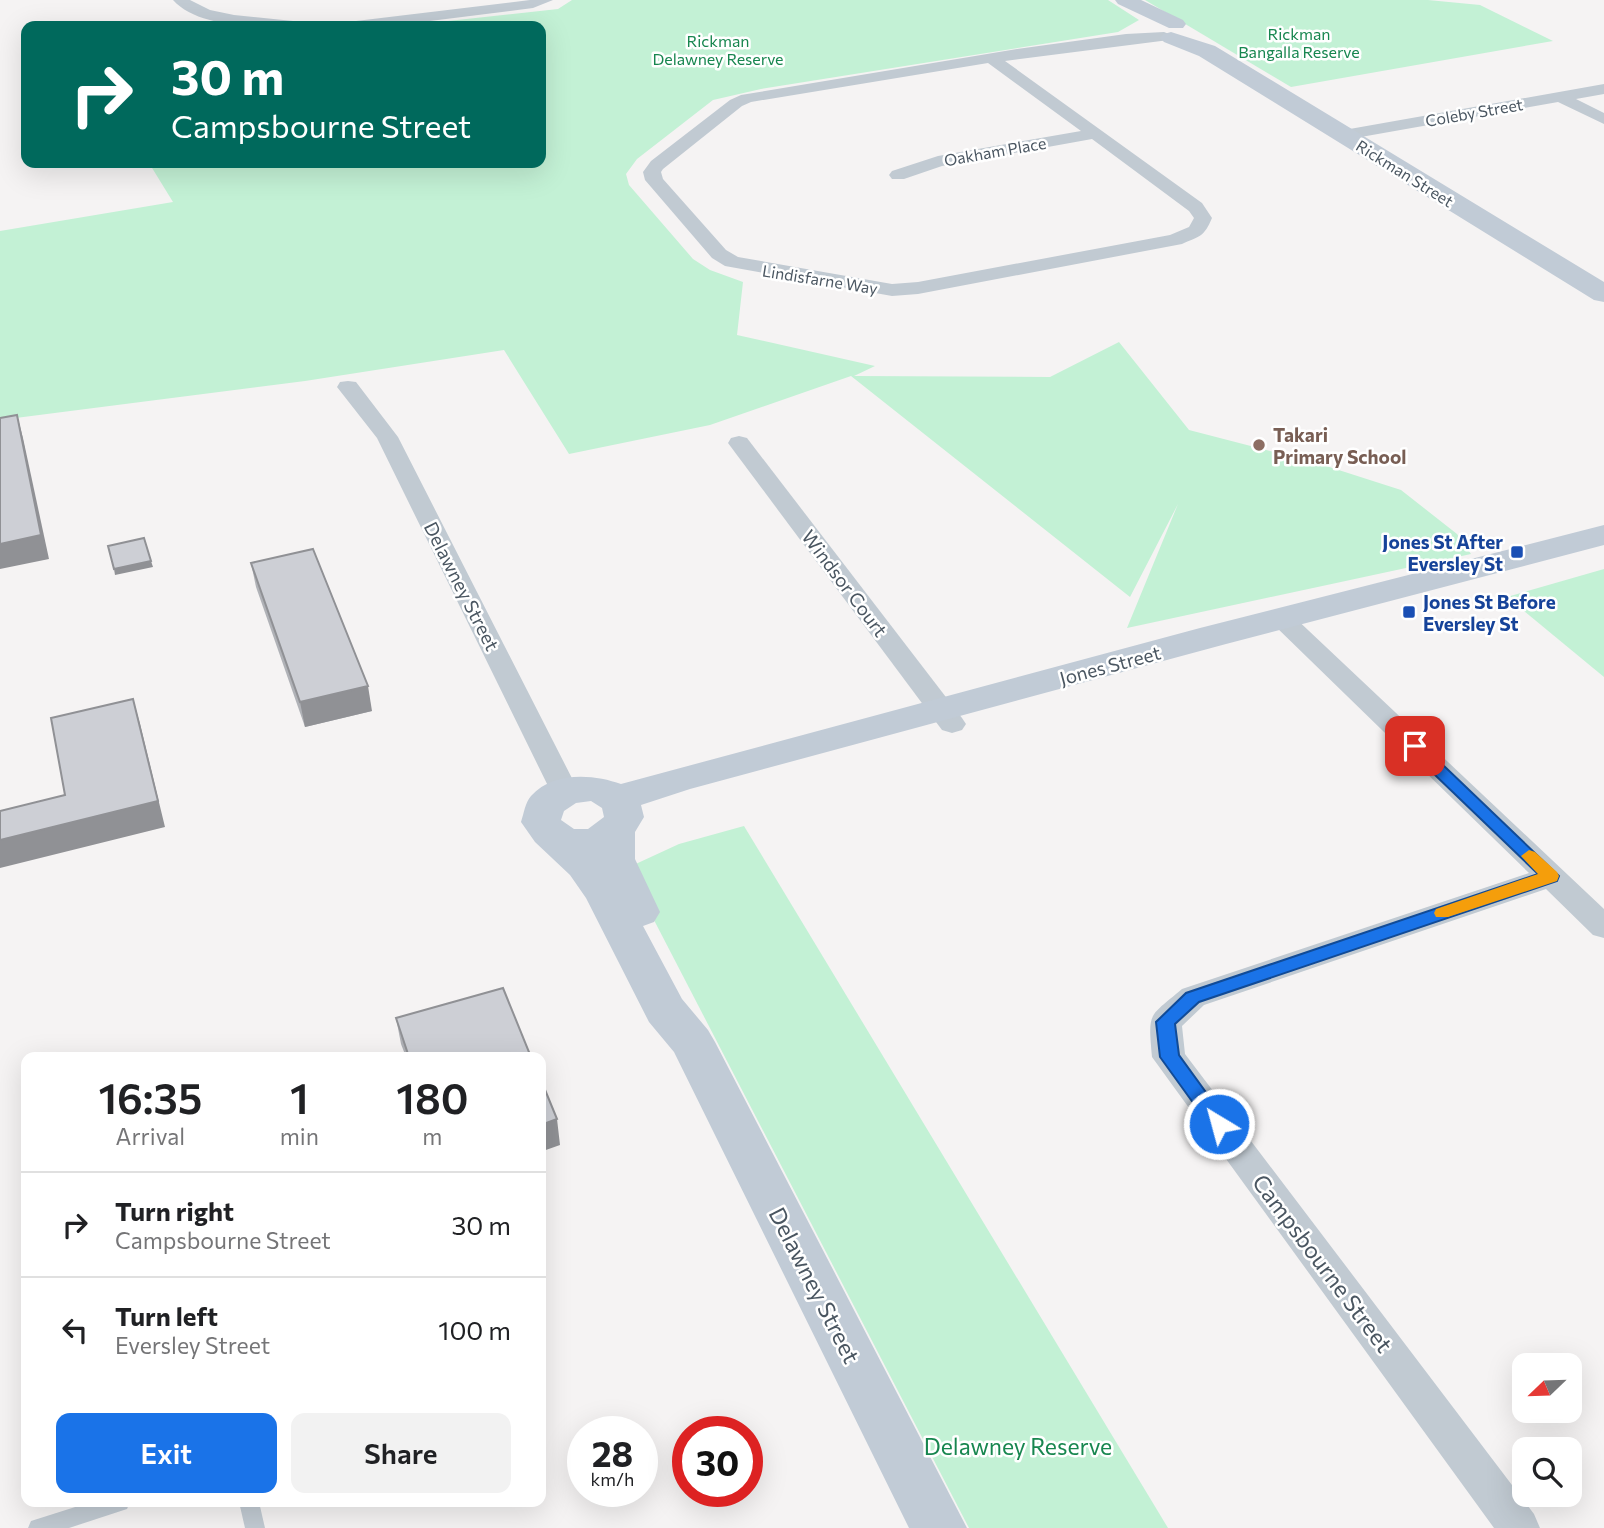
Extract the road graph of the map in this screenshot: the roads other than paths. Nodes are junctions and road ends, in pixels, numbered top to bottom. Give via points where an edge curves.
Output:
1 (546, 0) edge
2 (181, 1) edge
3 (1130, 3) edge
4 (260, 21) edge
5 (397, 21) edge
6 (1167, 31) junction
7 (991, 58) junction
8 (1604, 89) edge
9 (1560, 97) junction
10 (1604, 119) edge
11 (1094, 134) junction
12 (1343, 135) junction
13 (898, 175) dead end
14 (1604, 294) edge
15 (348, 387) dead end
16 (739, 443) dead end
17 (1604, 535) edge
18 (1604, 550) edge
19 (1288, 625) junction
20 (947, 718) junction
21 (565, 792) junction
22 (619, 816) junction
23 (557, 839) junction
24 (1551, 876) junction
25 (1604, 928) edge
26 (692, 1042) junction
27 (104, 1507) edge
28 (250, 1507) edge
29 (38, 1528) edge
30 (255, 1528) edge
31 (939, 1528) edge
32 (1519, 1528) edge

1 - 5 street
2 - 4 street via 214,14
3 - 6 street, Rickman Street
6 - 7 street, Lindisfarne Way
6 - 12 street, Rickman Street
7 - 11 street, Lindisfarne Way
7 - 11 street, Lindisfarne Way via 747,98 657,165 652,172 654,180 719,254 732,262 869,288 918,288 1175,240 1197,231 1203,218 1196,207
8 - 9 street, Coleby Street
9 - 10 street
9 - 12 street, Coleby Street
11 - 13 street, Oakham Place via 938,160
12 - 14 street, Rickman Street
15 - 21 street, Delawney Street via 387,437
16 - 20 street, Windsor Court
17 - 19 street, Jones Street
18 - 19 street, Jones Street
19 - 20 street, Jones Street
19 - 24 street
20 - 22 street, Jones Street
21 - 22 street via 588,788 609,793
21 - 23 street via 546,804 542,813 546,831
22 - 23 street, Jones Street via 593,842
22 - 26 street, Delawney Street via 615,859 688,1007
23 - 26 street, Delawney Street via 604,892 665,1010
24 - 25 street
24 - 32 street, Campsbourne Street via 1193,998 1165,1022 1169,1057
26 - 31 street, Delawney Street
27 - 29 lane
28 - 30 lane

